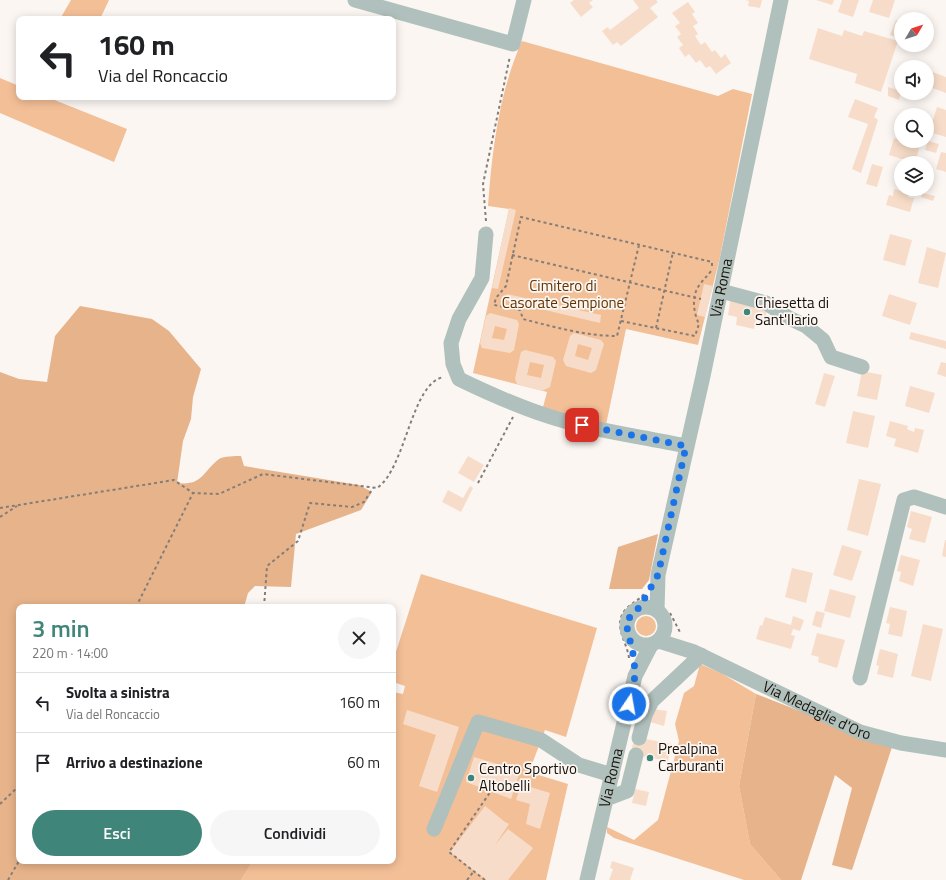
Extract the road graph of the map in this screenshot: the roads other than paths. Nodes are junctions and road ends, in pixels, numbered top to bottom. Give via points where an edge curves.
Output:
1 (355, 0) edge
2 (524, 0) edge
3 (781, 0) edge
4 (486, 234) road end
5 (721, 291) junction
6 (862, 367) dead end
7 (686, 446) junction
8 (946, 507) edge
9 (658, 575) junction
10 (639, 608) junction
11 (663, 614) junction
12 (629, 636) junction
13 (655, 643) junction
14 (697, 654) junction
15 (635, 676) junction
16 (860, 678) dead end
17 (629, 704) junction
18 (645, 715) junction
19 (639, 738) dead end
20 (946, 750) edge
21 (636, 755) dead end
22 (612, 775) junction
23 (606, 799) junction
24 (434, 829) dead end
25 (587, 880) edge

1 - 2 street via 513,44
3 - 5 street, Via Roma
4 - 7 street via 482,278 459,319 450,343 453,364 459,379 508,402 548,416 592,428
5 - 6 street via 766,303 818,334 831,357
5 - 7 street, Via Roma
7 - 9 street, Via Roma
8 - 16 street via 914,497 904,500
9 - 10 street, Via Roma
9 - 11 street, Via Roma
10 - 11 street via 651,608
10 - 12 street, Via Roma via 626,623
11 - 13 street, Via Roma via 663,636
11 - 14 street, Via Medaglie d'Oro
12 - 13 street via 638,645
12 - 15 street, Via Roma
13 - 14 street, Via Medaglie d'Oro
13 - 15 street, Via Roma
14 - 18 street via 652,701
14 - 20 street, Via Medaglie d'Oro via 860,732 901,743
15 - 17 street, Via Roma
17 - 18 street
17 - 22 street, Via Roma
18 - 19 street
21 - 23 street via 627,791
22 - 23 street, Via Roma
22 - 24 street via 579,765 541,740 478,722
23 - 25 street, Via Roma

